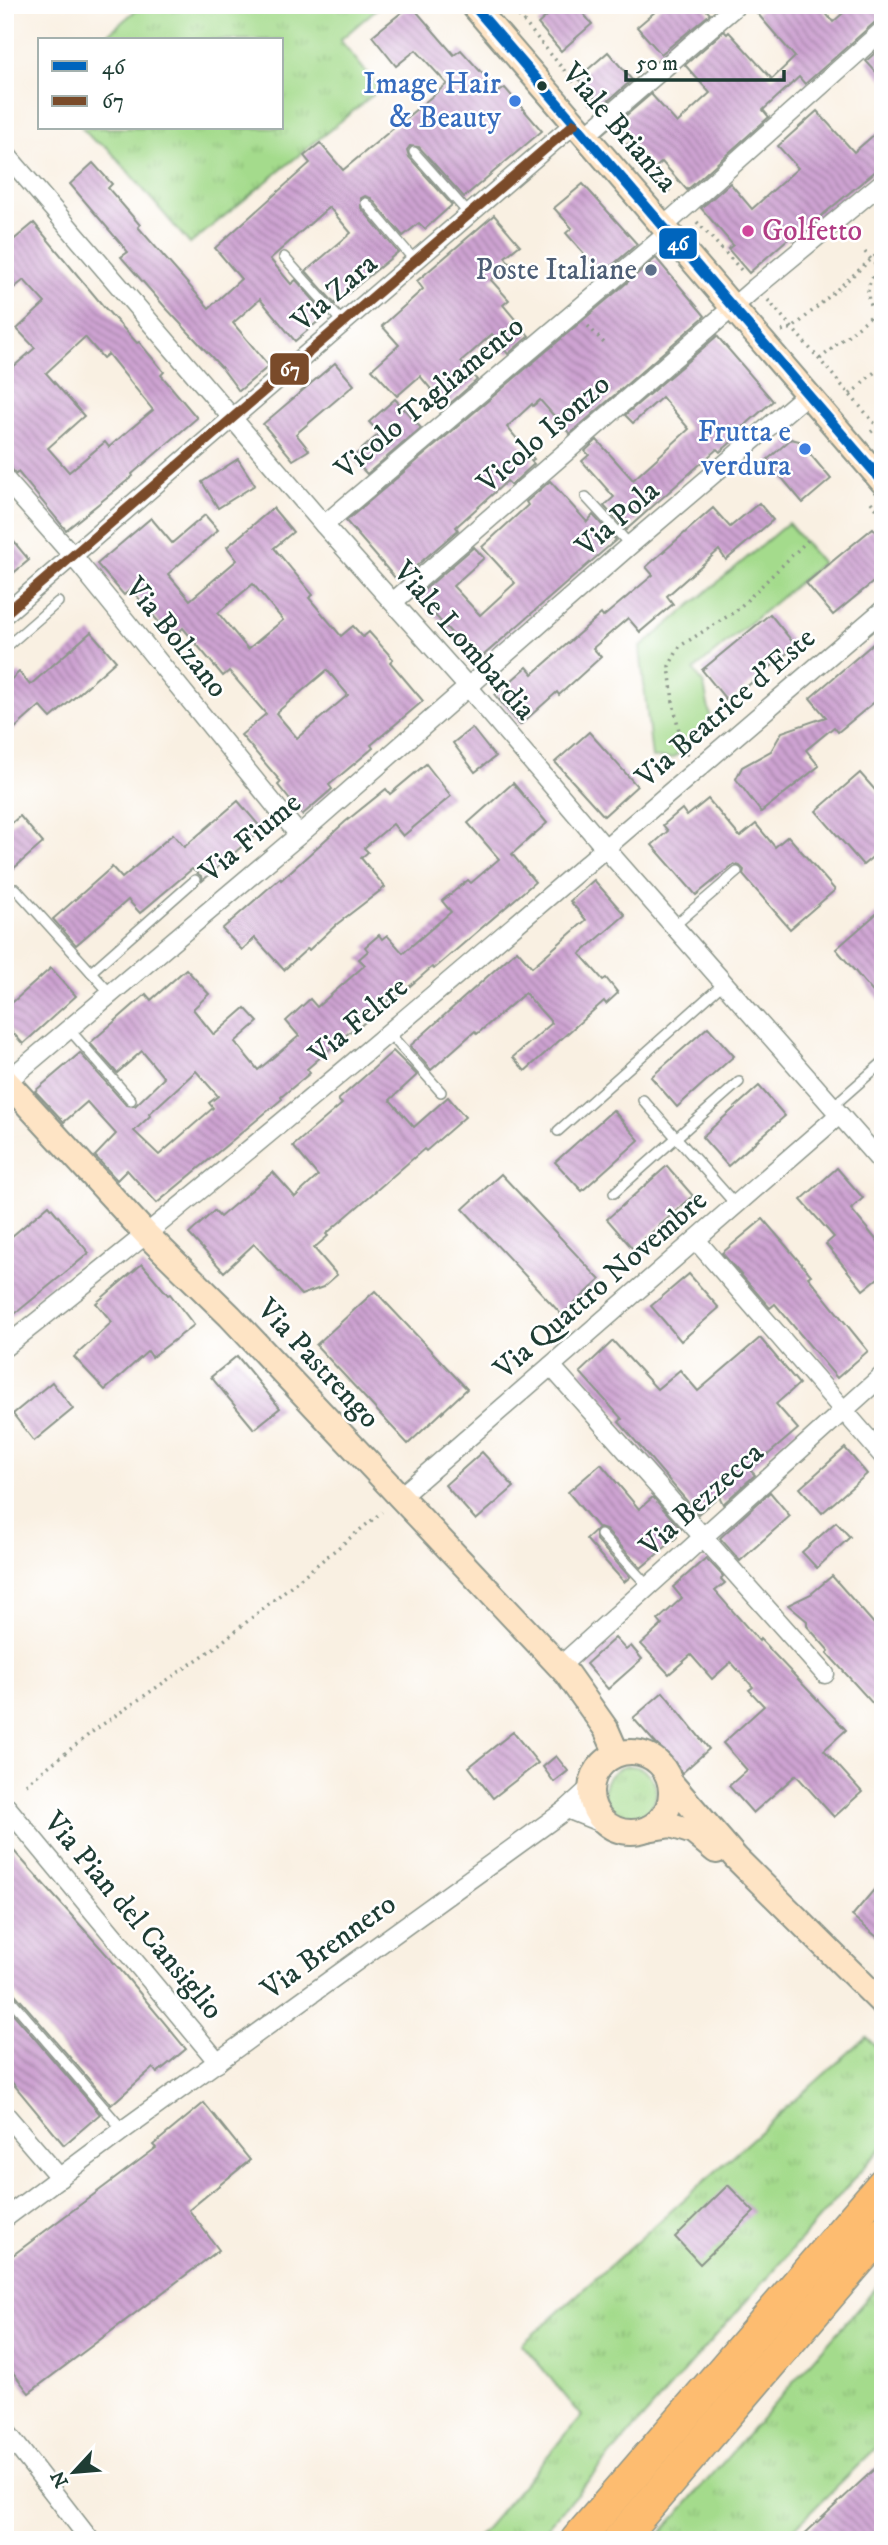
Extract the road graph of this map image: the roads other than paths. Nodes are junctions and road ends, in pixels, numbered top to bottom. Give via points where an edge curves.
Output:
1 (473, 5) edge
2 (737, 5) edge
3 (883, 30) edge
4 (580, 130) junction
5 (414, 152) dead end
6 (5, 153) edge
7 (883, 182) edge
8 (366, 203) dead end
9 (468, 214) junction
10 (666, 230) junction
11 (284, 257) dead end
12 (415, 261) junction
13 (732, 308) junction
14 (342, 323) junction
15 (806, 395) junction
16 (232, 419) junction
17 (5, 479) edge
18 (883, 482) edge
19 (586, 497) dead end
20 (324, 525) junction
21 (630, 545) junction
22 (73, 556) junction
23 (58, 602) dead end
24 (393, 602) junction
25 (883, 610) edge
26 (5, 614) edge
27 (5, 648) edge
28 (469, 688) junction
29 (299, 835) junction
30 (606, 849) junction
31 (737, 872) dead end
32 (195, 880) dead end
33 (16, 889) dead end
34 (675, 925) junction
35 (91, 972) junction
36 (724, 983) junction
37 (110, 993) junction
38 (68, 1028) junction
39 (388, 1032) junction
40 (883, 1062) edge
41 (6, 1082) edge
42 (739, 1082) dead end
43 (441, 1092) dead end
44 (131, 1100) dead end
45 (643, 1100) dead end
46 (836, 1111) junction
47 (558, 1131) dead end
48 (677, 1138) junction
49 (883, 1164) edge
50 (614, 1193) dead end
51 (736, 1205) junction
52 (147, 1235) junction
53 (696, 1240) junction
54 (5, 1347) edge
55 (551, 1366) junction
56 (883, 1375) edge
57 (842, 1411) junction
58 (883, 1456) edge
59 (400, 1497) junction
60 (601, 1535) dead end
61 (702, 1537) junction
62 (648, 1586) junction
63 (559, 1667) junction
64 (825, 1674) dead end
65 (580, 1691) junction
66 (617, 1754) junction
67 (646, 1754) junction
68 (670, 1782) junction
69 (591, 1787) junction
70 (5, 1805) edge
71 (567, 1810) junction
72 (610, 1826) junction
73 (647, 1829) junction
74 (736, 1858) junction
75 (5, 1993) edge
76 (883, 2004) edge
77 (218, 2062) junction
78 (5, 2114) edge
79 (123, 2130) junction
80 (60, 2178) junction
81 (883, 2184) edge
82 (5, 2218) edge
83 (883, 2232) edge
84 (5, 2430) edge
85 (90, 2540) edge
86 (577, 2540) edge
87 (620, 2540) edge

1 - 4 street, Viale Brianza
2 - 4 street, Via Zara
3 - 10 street, Vicolo Tagliamento
4 - 9 street, Via Zara
4 - 10 street, Viale Brianza
5 - 9 lane
6 - 16 street, Viale Lombardia
7 - 13 street, Vicolo Isonzo
8 - 12 lane
9 - 12 street, Via Zara
10 - 13 street, Viale Brianza
10 - 20 street, Vicolo Tagliamento
11 - 14 lane
12 - 14 street, Via Zara
13 - 15 street, Viale Brianza
13 - 24 street, Vicolo Isonzo
14 - 16 street, Via Zara
15 - 18 street, Viale Brianza
15 - 21 street, Via Pola
16 - 20 street, Viale Lombardia
16 - 22 street, Via Zara
17 - 22 street, Via Bolzano
19 - 21 lane
20 - 24 street, Viale Lombardia
21 - 28 street, Via Pola
22 - 26 street, Via Zara
22 - 29 street, Via Bolzano
23 - 27 lane
24 - 28 street, Viale Lombardia
25 - 30 street, Via Beatrice d'Este
28 - 29 street, Via Fiume
28 - 30 street, Viale Lombardia
29 - 37 street, Via Fiume
30 - 34 street, Viale Lombardia
30 - 39 street, Via Feltre
31 - 34 lane
32 - 35 lane
33 - 35 lane
34 - 36 street, Viale Lombardia
35 - 37 lane
36 - 46 street, Viale Lombardia
36 - 47 lane
37 - 38 street, Via Fiume
38 - 41 street, Via Fiume
38 - 44 lane
39 - 43 lane
39 - 52 street, Via Feltre
40 - 46 lane
41 - 52 street, Via Pastrengo
42 - 48 lane
45 - 48 lane
46 - 49 street, Viale Lombardia
46 - 51 street, Via Quattro Novembre
48 - 50 lane
48 - 51 lane
51 - 53 street, Via Quattro Novembre
52 - 54 street, Via Feltre
52 - 59 street, Via Pastrengo
53 - 55 street, Via Quattro Novembre
53 - 57 street
55 - 59 street, Via Quattro Novembre
55 - 61 street
56 - 57 street, Via Bezzecca
57 - 58 street
57 - 61 street, Via Bezzecca
59 - 63 street, Via Pastrengo
60 - 62 lane
61 - 62 street, Via Bezzecca
61 - 64 street
62 - 63 street, Via Bezzecca
63 - 65 street, Via Pastrengo
65 - 66 street, Via Pastrengo
65 - 67 street, Via Pastrengo
66 - 67 street
66 - 69 street via 603,1763
67 - 68 street via 657,1761
68 - 73 street via 666,1813
68 - 74 street
69 - 71 street, Via Brennero
69 - 72 street via 599,1816
70 - 77 street, Via Pian del Cansiglio
71 - 72 street
71 - 77 street, Via Brennero
72 - 73 street via 632,1833
73 - 74 street via 671,1825 693,1832 720,1853
74 - 76 street
75 - 79 lane
77 - 79 street, Via Brennero
78 - 80 street
79 - 80 street, Via Brennero
80 - 82 street, Via Brennero
81 - 86 highway
83 - 87 highway
84 - 85 street

